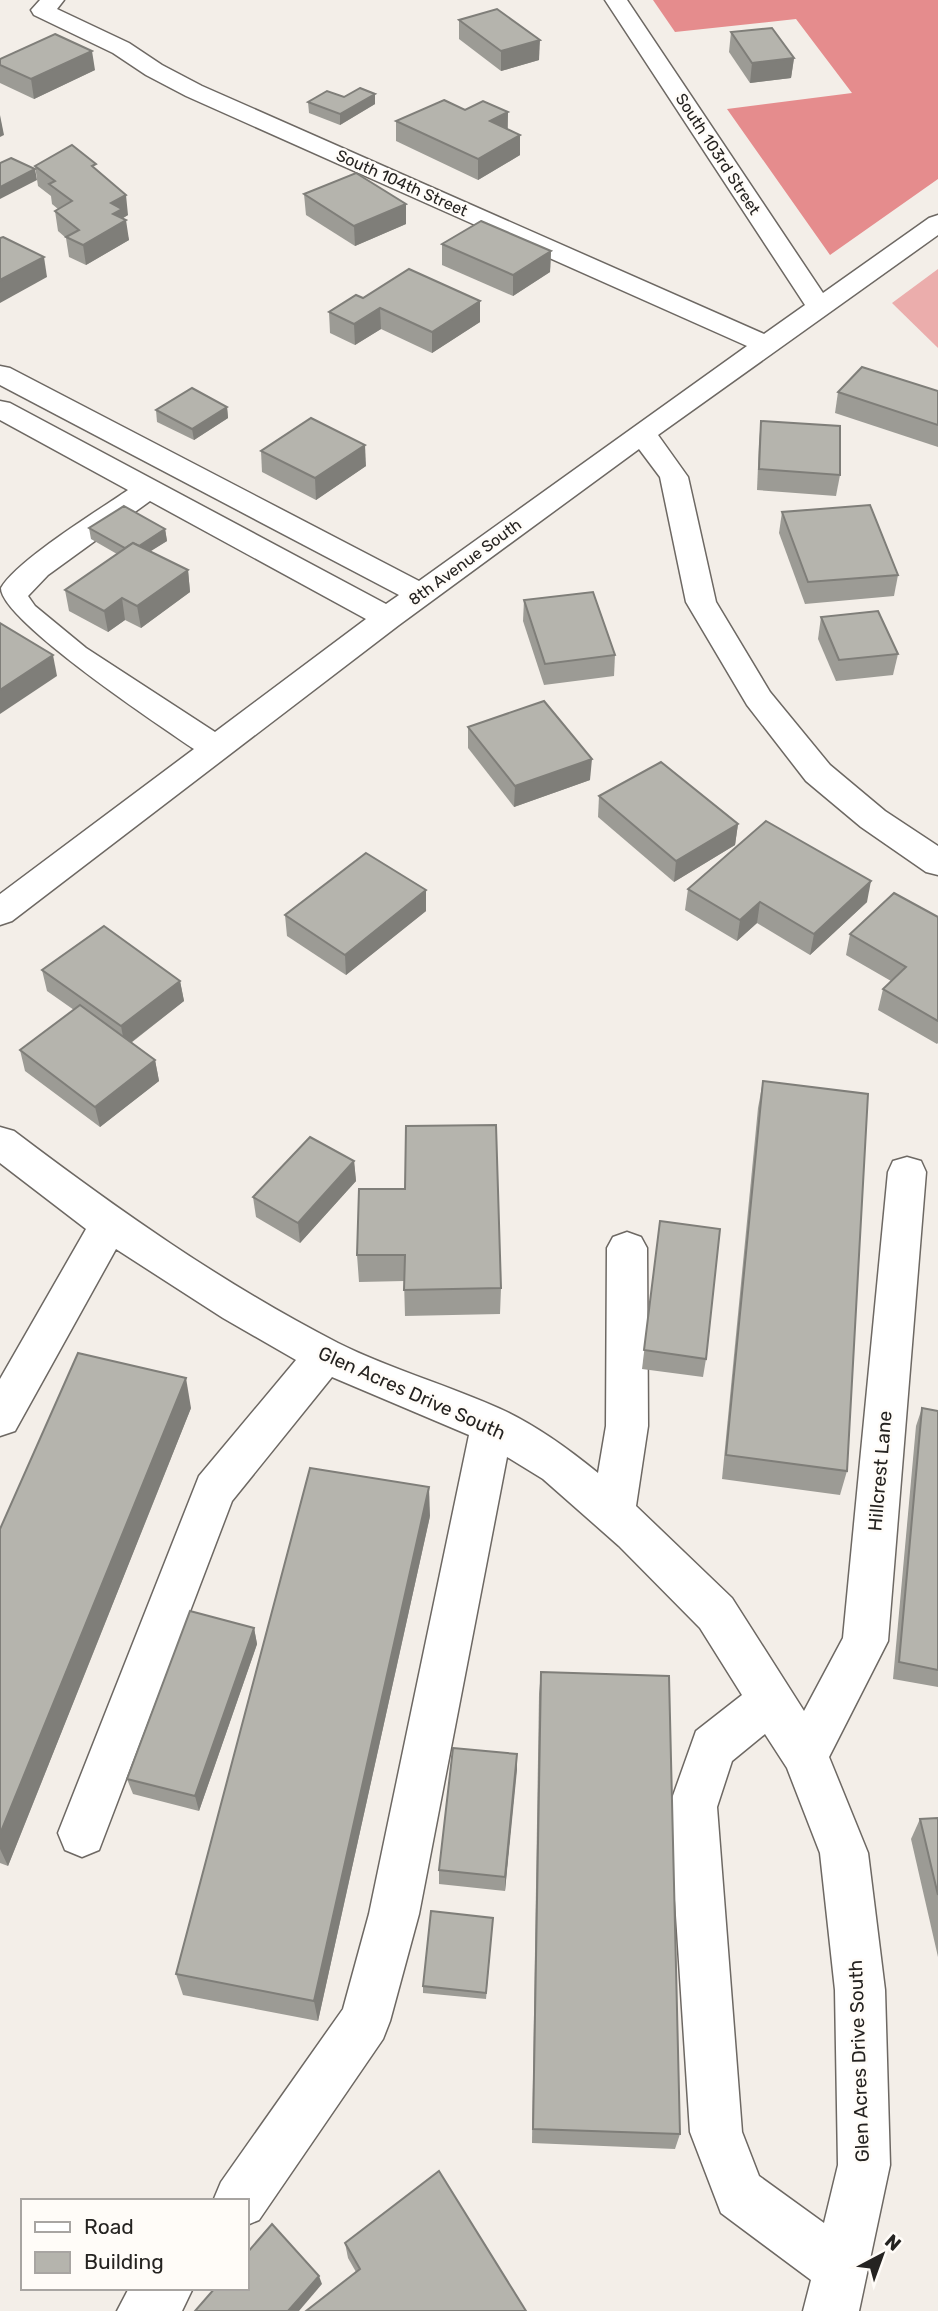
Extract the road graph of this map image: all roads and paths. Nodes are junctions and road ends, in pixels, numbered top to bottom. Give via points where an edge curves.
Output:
1 (616, 0) edge
2 (47, 5) edge
3 (938, 223) edge
4 (820, 307) junction
5 (767, 345) junction
6 (0, 374) edge
7 (0, 409) edge
8 (642, 433) junction
9 (148, 489) junction
10 (420, 594) junction
11 (388, 618) junction
12 (216, 748) junction
13 (938, 863) edge
14 (0, 912) edge
15 (0, 1142) edge
16 (907, 1172) dead end
17 (109, 1225) junction
18 (627, 1248) dead end
19 (325, 1356) junction
20 (0, 1418) edge
21 (492, 1425) junction
22 (613, 1513) junction
23 (771, 1700) junction
24 (805, 1755) junction
25 (82, 1833) dead end
26 (241, 2199) edge
27 (164, 2290) edge
28 (836, 2290) edge
29 (145, 2311) edge

1 - 4 street, South 103rd Street
2 - 5 street, South 104th Street via 194,91
3 - 4 street, 8th Avenue South
4 - 5 street, 8th Avenue South
5 - 8 street, 8th Avenue South
6 - 10 street
7 - 9 street
8 - 10 street, 8th Avenue South
8 - 13 street via 674,477 701,602 758,698 818,773 873,819
9 - 11 street
9 - 12 street via 37,568 12,595 24,613 75,655
10 - 11 street, 8th Avenue South
11 - 12 street, 8th Avenue South
12 - 14 street, 8th Avenue South
15 - 17 street, Glen Acres Drive South
16 - 24 street, Hillcrest Lane via 865,1641
17 - 19 street, Glen Acres Drive South
17 - 20 street
18 - 22 street via 628,1426
19 - 21 street, Glen Acres Drive South
19 - 25 street via 214,1490
21 - 22 street, Glen Acres Drive South via 558,1466
21 - 26 street via 394,1914 365,2021
22 - 23 street, Glen Acres Drive South via 716,1613
23 - 24 street, Glen Acres Drive South
23 - 28 street via 713,1747 693,1807 716,2132 740,2194
24 - 28 street, Glen Acres Drive South via 844,1853 860,1990 864,2165
27 - 29 street

